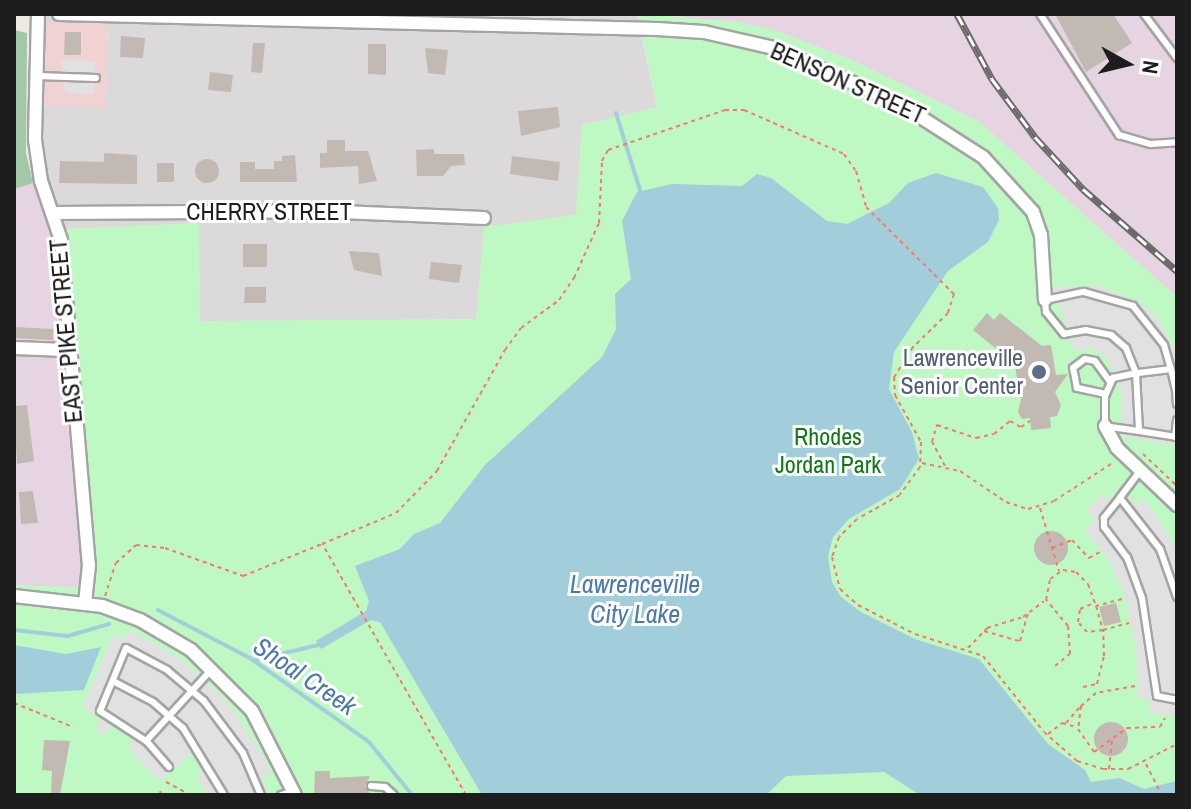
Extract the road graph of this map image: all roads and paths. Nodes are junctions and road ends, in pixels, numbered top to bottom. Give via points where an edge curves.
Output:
1 (38, 14) edge
2 (59, 14) edge
3 (1040, 14) edge
4 (1144, 14) edge
5 (1177, 58) edge
6 (37, 76) junction
7 (96, 78) dead end
8 (1177, 142) edge
9 (53, 213) junction
10 (484, 218) dead end
11 (1045, 300) junction
12 (14, 348) edge
13 (66, 350) junction
14 (1171, 369) junction
15 (1136, 373) junction
16 (1110, 382) junction
17 (1106, 394) junction
18 (1177, 404) edge
19 (1177, 420) edge
20 (1030, 421) dead end
21 (1105, 426) junction
22 (1139, 431) junction
23 (1135, 449) dead end
24 (1118, 459) dead end
25 (921, 463) junction
26 (946, 467) junction
27 (1142, 469) junction
28 (1177, 486) edge
29 (1120, 498) junction
30 (1177, 505) edge
31 (1040, 507) junction
32 (322, 544) junction
33 (1051, 548) junction
34 (1100, 552) dead end
35 (1059, 572) junction
36 (14, 596) edge
37 (105, 597) dead end
38 (1177, 597) edge
39 (1122, 599) dead end
40 (1046, 600) junction
41 (85, 601) junction
42 (1095, 604) junction
43 (1029, 612) junction
44 (1078, 622) junction
45 (1129, 623) dead end
46 (1067, 625) junction
47 (1103, 630) junction
48 (983, 631) junction
49 (968, 648) junction
50 (1055, 666) dead end
51 (213, 668) junction
52 (113, 681) junction
53 (1135, 686) dead end
54 (1083, 687) dead end
55 (1092, 688) junction
56 (193, 689) junction
57 (1094, 694) junction
58 (1177, 700) edge
59 (14, 703) edge
60 (1081, 706) junction
61 (169, 715) junction
62 (1165, 718) dead end
63 (1066, 723) junction
64 (73, 727) dead end
65 (1078, 729) junction
66 (1047, 735) junction
67 (1112, 739) junction
68 (146, 741) junction
69 (1177, 744) edge
70 (1146, 763) junction
71 (169, 767) dead end
72 (1109, 770) junction
73 (166, 782) dead end
74 (371, 786) dead end
75 (161, 788) dead end
76 (290, 794) edge
77 (160, 795) edge
78 (190, 795) edge
79 (224, 795) edge
80 (261, 795) edge
81 (394, 795) edge
82 (466, 795) edge
83 (1162, 795) edge

1 - 6 street, EAST PIKE STREET
2 - 11 street, BENSON STREET via 657,29 704,32 770,47 897,102 983,157 1033,212 1041,235
3 - 8 lane via 1119,135 1151,144
4 - 5 lane
6 - 7 lane
6 - 9 street, EAST PIKE STREET via 37,160
9 - 10 street, CHERRY STREET via 317,211
9 - 13 street, EAST PIKE STREET via 61,240
11 - 14 lane via 1084,292 1133,306 1156,330
11 - 15 lane via 1046,312 1064,334 1086,330 1111,335 1126,348
12 - 13 street
13 - 41 street, EAST PIKE STREET via 89,565
14 - 15 lane
14 - 18 lane
15 - 16 lane
15 - 22 lane
16 - 17 lane
16 - 17 lane via 1095,361 1080,361 1073,368 1077,388
17 - 21 lane
19 - 22 lane via 1175,437
20 - 26 path via 1021,427 1010,421 994,434 976,438 937,425 932,442
21 - 22 lane
21 - 27 street via 1117,448
23 - 28 path
24 - 31 path
25 - 26 path
25 - 32 path via 920,439 895,395 893,380 909,351 951,309 950,287 866,207 848,158 744,110 725,110 617,145 604,156 599,223 574,278 559,300 521,328 505,350 437,471 396,513
25 - 49 path via 900,495 841,534 833,550 834,576 846,596 863,608 915,634
26 - 31 path via 1013,506
27 - 29 lane
27 - 30 street
29 - 38 lane via 1160,549
29 - 58 lane via 1102,522 1127,557 1139,587 1157,696
31 - 33 path
32 - 37 path via 243,576 165,548 136,545 116,563
32 - 82 path
33 - 34 path via 1072,540 1089,558
33 - 35 path
35 - 40 path via 1046,587
35 - 42 path via 1083,577
36 - 41 street
39 - 42 path
40 - 43 path
40 - 46 path
41 - 51 street via 154,627
42 - 44 path via 1080,609
42 - 47 path
43 - 48 path
43 - 48 path via 1020,641
44 - 46 path
44 - 47 path via 1087,632
45 - 47 path
46 - 50 path via 1070,656
47 - 55 path via 1104,656
48 - 49 path
49 - 66 path via 999,673
51 - 56 lane
51 - 76 street via 259,720
52 - 56 lane via 126,648
52 - 61 lane
52 - 68 lane via 100,711
53 - 57 path
54 - 55 path
55 - 57 path
56 - 61 lane
56 - 80 lane via 236,742
57 - 60 path
59 - 64 path
60 - 63 path
60 - 65 path
61 - 68 lane
61 - 79 lane via 206,758
62 - 67 path via 1162,726 1127,728
63 - 65 path
63 - 66 path
65 - 67 path via 1094,752
66 - 72 path via 1072,758
67 - 72 path
68 - 71 lane
69 - 70 path
70 - 72 path
70 - 83 path
73 - 78 path
74 - 81 lane via 385,787
75 - 77 path

